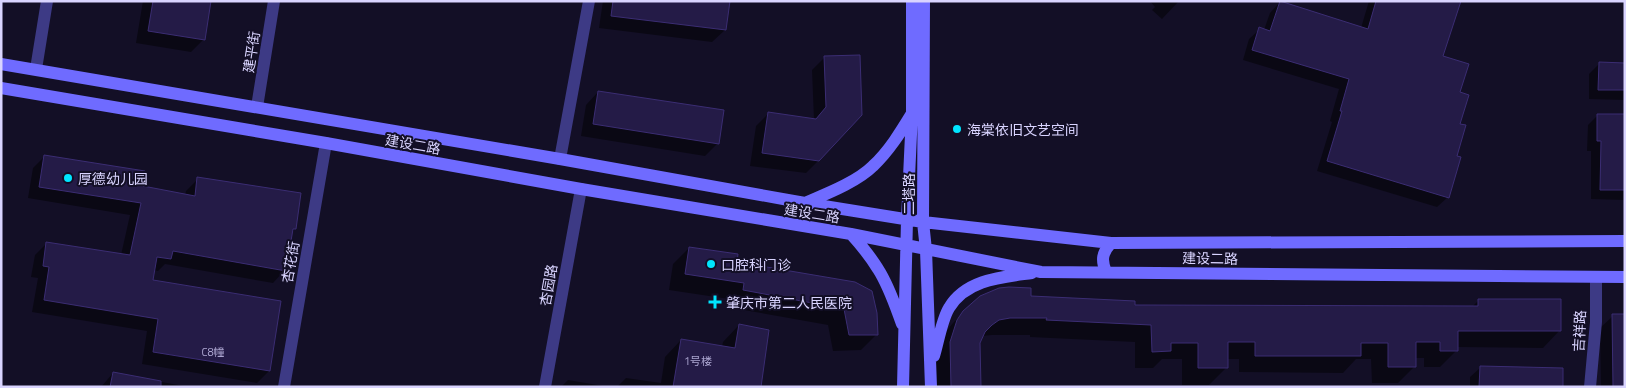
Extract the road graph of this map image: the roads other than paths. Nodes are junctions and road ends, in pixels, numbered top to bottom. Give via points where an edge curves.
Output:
1 (47, 1) edge
2 (274, 1) edge
3 (589, 1) edge
4 (912, 1) edge
5 (924, 1) edge
6 (1, 64) edge
7 (36, 69) junction
8 (1, 88) edge
9 (257, 107) junction
10 (912, 113) junction
11 (326, 143) junction
12 (560, 159) junction
13 (581, 189) junction
14 (804, 203) junction
15 (907, 220) junction
16 (923, 222) junction
17 (851, 234) junction
18 (1625, 241) edge
19 (1111, 243) junction
20 (907, 246) junction
21 (926, 250) junction
22 (1041, 272) junction
23 (1106, 272) junction
24 (1625, 277) edge
25 (1596, 278) junction
26 (904, 329) junction
27 (931, 366) junction
28 (284, 387) edge
29 (545, 387) edge
30 (904, 387) edge
31 (931, 387) edge
32 (1590, 387) edge

1 - 7 street
2 - 9 street, 建平街
3 - 12 street
4 - 10 main road, 二塔路
5 - 16 main road, 二塔路
6 - 7 main road, 建设二路
7 - 9 main road, 建设二路
8 - 11 main road, 建设二路
9 - 12 main road, 建设二路
10 - 14 main road via 894,142 872,167 842,186
10 - 15 main road, 二塔路
11 - 13 main road, 建设二路
11 - 28 street, 杏花街
12 - 14 main road, 建设二路
13 - 17 main road, 建设二路
13 - 29 street, 杏园路
14 - 15 main road, 建设二路
15 - 16 main road, 建设二路
15 - 20 main road, 二塔路
16 - 19 main road, 建设二路
16 - 21 main road, 二塔路
17 - 20 main road, 建设二路
17 - 26 main road via 879,270
18 - 19 main road, 建设二路
19 - 23 main road via 1104,252
20 - 21 main road, 建设二路
20 - 26 main road
21 - 22 main road, 建设二路
21 - 27 main road, 二塔路
22 - 23 main road, 建设二路
22 - 27 main road via 995,278 961,293 948,308
23 - 25 main road, 建设二路
24 - 25 main road, 建设二路
25 - 32 street, 吉祥路
26 - 30 main road
27 - 31 main road, 二塔路

